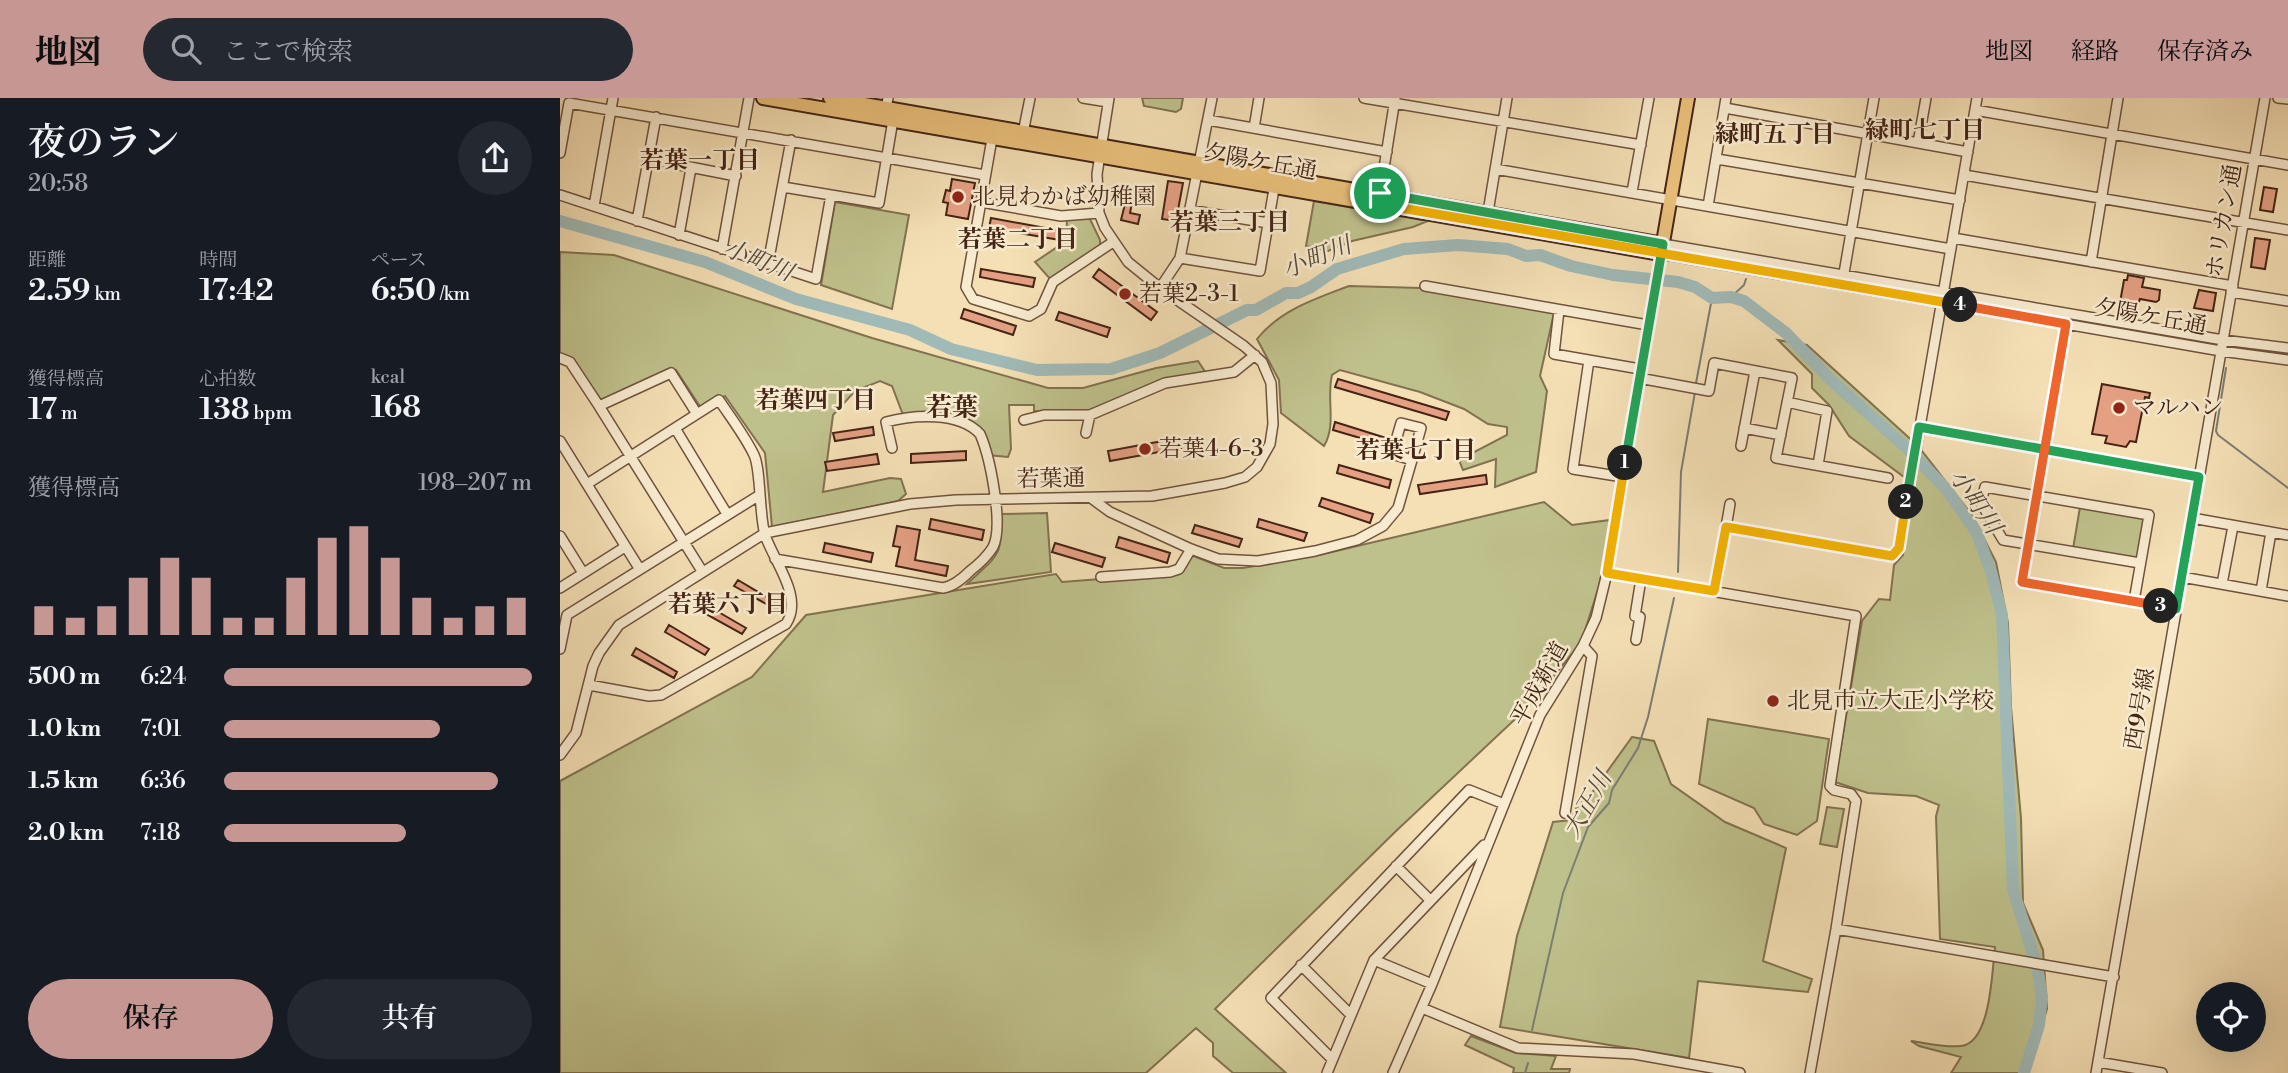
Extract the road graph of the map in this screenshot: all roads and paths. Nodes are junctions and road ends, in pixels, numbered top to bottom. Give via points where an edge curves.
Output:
1 (613, 98) edge
2 (748, 98) edge
3 (763, 98) edge
4 (830, 98) edge
5 (1030, 98) edge
6 (1083, 98) edge
7 (1212, 98) edge
8 (1259, 98) edge
9 (1364, 98) edge
10 (1507, 98) edge
11 (1649, 98) edge
12 (1688, 98) edge
13 (1874, 98) edge
14 (1926, 98) edge
15 (1978, 98) edge
16 (2118, 98) edge
17 (2265, 98) edge
18 (2278, 98) edge
19 (1109, 100) edge
20 (2288, 100) edge
21 (1395, 101) edge
22 (844, 103) edge
23 (887, 103) edge
24 (1725, 103) edge
25 (611, 109) junction
26 (1975, 110) junction
27 (656, 117) junction
28 (893, 120) junction
29 (1208, 120) junction
30 (1503, 121) junction
31 (1254, 128) junction
32 (743, 132) junction
33 (993, 132) junction
34 (2112, 133) junction
35 (1868, 134) junction
36 (1022, 138) junction
37 (791, 140) junction
38 (1918, 143) junction
39 (1641, 145) junction
40 (1100, 151) junction
41 (1387, 152) junction
42 (1968, 152) junction
43 (560, 153) edge
44 (886, 157) junction
45 (649, 159) junction
46 (1717, 159) junction
47 (2254, 160) junction
48 (2288, 165) edge
49 (691, 167) junction
50 (1198, 167) junction
51 (1495, 169) junction
52 (985, 175) junction
53 (1964, 175) junction
54 (736, 176) junction
55 (1276, 181) junction
56 (1860, 182) junction
57 (783, 187) junction
58 (1632, 192) junction
59 (560, 195) edge
60 (831, 195) junction
61 (2101, 197) junction
62 (1379, 199) junction
63 (1671, 200) junction
64 (1960, 200) junction
65 (981, 202) junction
66 (594, 205) junction
67 (1709, 206) junction
68 (1189, 210) junction
69 (1099, 212) junction
70 (1487, 217) junction
71 (637, 221) junction
72 (2243, 222) junction
73 (1268, 223) junction
74 (1851, 230) junction
75 (2288, 230) edge
76 (679, 234) junction
77 (1953, 238) junction
78 (1113, 242) junction
79 (722, 249) junction
80 (1951, 249) junction
81 (1661, 254) junction
82 (1180, 258) junction
83 (2091, 261) junction
84 (768, 264) junction
85 (1844, 273) junction
86 (1842, 284) junction
87 (1425, 286) dead end
88 (1160, 288) junction
89 (2232, 289) junction
90 (1942, 297) junction
91 (2288, 302) edge
92 (1559, 310) junction
93 (2066, 324) junction
94 (1648, 325) junction
95 (2223, 340) junction
96 (2288, 348) edge
97 (2221, 351) junction
98 (1255, 355) junction
99 (560, 358) edge
100 (1589, 360) junction
101 (2288, 360) edge
102 (1755, 371) junction
103 (1640, 373) junction
104 (1787, 402) junction
105 (599, 406) junction
106 (697, 414) junction
107 (1090, 415) junction
108 (1024, 420) dead end
109 (1919, 427) junction
110 (676, 428) junction
111 (1744, 428) junction
112 (1086, 433) dead end
113 (1781, 435) junction
114 (560, 441) edge
115 (1741, 446) dead end
116 (892, 448) dead end
117 (2044, 449) junction
118 (632, 456) junction
119 (1412, 460) dead end
120 (1818, 465) junction
121 (1623, 477) junction
122 (2199, 477) junction
123 (1888, 478) dead end
124 (587, 484) junction
125 (758, 496) junction
126 (2037, 496) junction
127 (1090, 498) junction
128 (995, 499) junction
129 (1730, 504) dead end
130 (727, 514) junction
131 (2192, 518) junction
132 (2233, 526) junction
133 (1726, 527) junction
134 (2271, 532) junction
135 (765, 533) junction
136 (560, 536) edge
137 (2288, 536) edge
138 (683, 541) junction
139 (2028, 544) junction
140 (625, 547) junction
141 (1191, 549) junction
142 (775, 559) junction
143 (2140, 563) junction
144 (639, 568) junction
145 (702, 570) junction
146 (583, 573) junction
147 (1607, 573) junction
148 (1101, 577) dead end
149 (2182, 577) junction
150 (1641, 579) junction
151 (2222, 584) junction
152 (560, 588) edge
153 (1714, 591) junction
154 (2261, 591) junction
155 (2288, 596) edge
156 (2134, 601) junction
157 (2176, 609) junction
158 (1636, 640) dead end
159 (1583, 646) junction
160 (560, 649) edge
161 (589, 685) junction
162 (560, 755) edge
163 (1504, 804) junction
164 (1565, 813) dead end
165 (1488, 842) junction
166 (1396, 866) junction
167 (1430, 900) junction
168 (1836, 929) junction
169 (1374, 960) junction
170 (1301, 965) junction
171 (2114, 977) junction
172 (1432, 984) junction
173 (1422, 1008) junction
174 (1350, 1014) junction
175 (1331, 1058) junction
176 (2098, 1062) junction
177 (1327, 1073) edge
178 (1393, 1073) edge
179 (1740, 1073) edge
180 (1810, 1073) edge
181 (2096, 1073) edge
182 (2162, 1073) edge

1 - 25 street
2 - 32 street
3 - 22 main road, 夕陽ケ丘通
4 - 22 main road, 夕陽ケ丘通
5 - 36 street
6 - 19 street
7 - 29 street
8 - 31 street
9 - 21 street
10 - 30 street
11 - 39 street
12 - 63 main road
13 - 35 street
14 - 38 street
15 - 26 street
16 - 34 street
17 - 47 street, ホリカン通
18 - 20 street
19 - 40 street, 若葉通
21 - 30 street
21 - 41 street
22 - 23 main road, 夕陽ケ丘通
22 - 28 main road, 夕陽ケ丘通
23 - 28 street
23 - 33 main road, 夕陽ケ丘通
24 - 35 street
24 - 46 street
25 - 27 street
25 - 43 street via 569,103
25 - 66 street
26 - 34 street
26 - 42 street
27 - 32 street
27 - 45 street
28 - 33 main road, 夕陽ケ丘通
28 - 44 street
29 - 31 street
29 - 50 street
30 - 39 street
30 - 51 street
31 - 41 street
32 - 37 street
32 - 54 street
33 - 36 main road, 夕陽ケ丘通
33 - 52 street
34 - 47 street
34 - 61 street
35 - 38 street
35 - 56 street
36 - 40 main road, 夕陽ケ丘通
37 - 44 street
37 - 57 street
38 - 42 street
39 - 58 street
40 - 50 main road, 夕陽ケ丘通
40 - 69 street, 若葉通
41 - 62 street
42 - 53 street
44 - 52 street
44 - 60 street via 878,203
45 - 49 street
45 - 71 street
46 - 56 street
46 - 67 street
47 - 48 street
47 - 72 street, ホリカン通
49 - 54 street
49 - 76 street
50 - 55 main road, 夕陽ケ丘通
50 - 68 street
51 - 58 street
51 - 70 street
52 - 65 street
53 - 61 street
53 - 64 street
54 - 79 street
55 - 62 main road, 夕陽ケ丘通
55 - 73 street
56 - 64 street
56 - 74 street
57 - 60 street
57 - 84 street
58 - 63 street
59 - 66 street
60 - 84 street via 816,279
61 - 72 street
61 - 83 street
62 - 70 main road, 夕陽ケ丘通
63 - 67 street
63 - 81 main road
64 - 77 street
65 - 69 street via 1062,216
65 - 78 street via 965,287 974,299 1029,316 1041,309 1053,282
66 - 71 street
67 - 74 street
68 - 73 street
68 - 82 street
69 - 78 street, 若葉通
70 - 81 main road, 夕陽ケ丘通
71 - 76 street
72 - 75 street
72 - 89 street, ホリカン通
73 - 82 street via 1260,271
74 - 80 street
74 - 85 street
76 - 79 street
77 - 80 street
77 - 83 street
78 - 88 street, 若葉通 via 1128,262
79 - 84 street
80 - 90 street
81 - 85 street, 夕陽ケ丘通
81 - 86 street, 夕陽ケ丘通
81 - 94 street, 平成新道
82 - 88 street
83 - 89 street
85 - 86 street
85 - 90 street, 夕陽ケ丘通
86 - 90 street, 夕陽ケ丘通
87 - 92 street
88 - 98 street, 若葉通
89 - 91 street
89 - 95 street, ホリカン通
90 - 93 street, 夕陽ケ丘通
90 - 95 street, 夕陽ケ丘通
90 - 109 street
92 - 94 street
92 - 100 street via 1554,354
93 - 97 street, 夕陽ケ丘通
93 - 117 street
94 - 103 street, 平成新道
95 - 96 street, 夕陽ケ丘通
95 - 97 street, ホリカン通
97 - 101 street, 夕陽ケ丘通
97 - 122 street, 西9号線
98 - 107 street via 1234,372 1165,383
98 - 127 street, 若葉通 via 1272,383 1270,444 1258,467 1225,483 1152,496
99 - 105 street via 570,362
100 - 103 street
100 - 121 street via 1573,469
102 - 103 street via 1714,363 1709,391
102 - 104 street via 1792,378
102 - 111 street
103 - 121 street, 平成新道
104 - 113 street
104 - 120 street via 1827,411
105 - 106 street via 671,373
105 - 118 street
106 - 110 street
106 - 125 street via 719,401 756,457
107 - 108 street
107 - 112 street
109 - 117 street
109 - 133 street via 1899,548 1892,556
110 - 118 street
110 - 130 street
111 - 113 street
111 - 115 street
113 - 120 street via 1776,457
114 - 124 street
116 - 128 street via 886,422 926,417 965,423 984,443
117 - 122 street
117 - 126 street
118 - 124 street
118 - 138 street
119 - 141 street via 1396,511 1367,537 1250,562 1218,559
120 - 123 street
121 - 147 street, 平成新道
122 - 131 street, 西9号線
124 - 140 street
125 - 130 street
125 - 135 street
126 - 139 street
126 - 139 street via 1985,487 1981,503 2003,540
126 - 143 street via 2149,515
127 - 128 street, 若葉通
127 - 141 street
128 - 135 street, 若葉通 via 910,504
128 - 142 street via 993,546 983,561 951,586 931,587
129 - 133 street
130 - 138 street
131 - 132 street
131 - 149 street, 西9号線
132 - 134 street
132 - 151 street
133 - 153 street
134 - 137 street
134 - 154 street
135 - 142 street
135 - 145 street, 若葉通
136 - 146 street
138 - 144 street
138 - 145 street
139 - 143 street
139 - 156 street via 2022,582
140 - 144 street
140 - 146 street
141 - 148 street via 1179,569 1170,572
142 - 161 street via 793,600 793,614 786,624 661,695
143 - 156 street
144 - 160 street via 567,615
145 - 161 street, 若葉通 via 619,625 599,653
146 - 152 street
147 - 150 street
147 - 159 street, 平成新道 via 1596,618
149 - 151 street
149 - 157 street, 西9号線
150 - 153 street
150 - 158 street
151 - 154 street
153 - 168 street via 1856,615 1830,786 1851,794 1856,801
154 - 155 street
156 - 157 street
157 - 171 street, 西9号線
159 - 163 street, 平成新道 via 1540,715
159 - 164 street via 1592,656
161 - 162 street, 若葉通 via 576,733
163 - 165 street, 平成新道
163 - 166 street via 1469,790
165 - 167 street
165 - 172 street, 平成新道
166 - 167 street
166 - 170 street
167 - 169 street
168 - 171 street
168 - 180 street
169 - 172 street
169 - 174 street
170 - 174 street
170 - 175 street via 1271,998
171 - 176 street, 西9号線
172 - 173 street, 平成新道
173 - 178 street, 平成新道
173 - 179 street via 1518,1048 1634,1054
174 - 175 street
175 - 177 street
176 - 181 street, 西9号線
176 - 182 street

